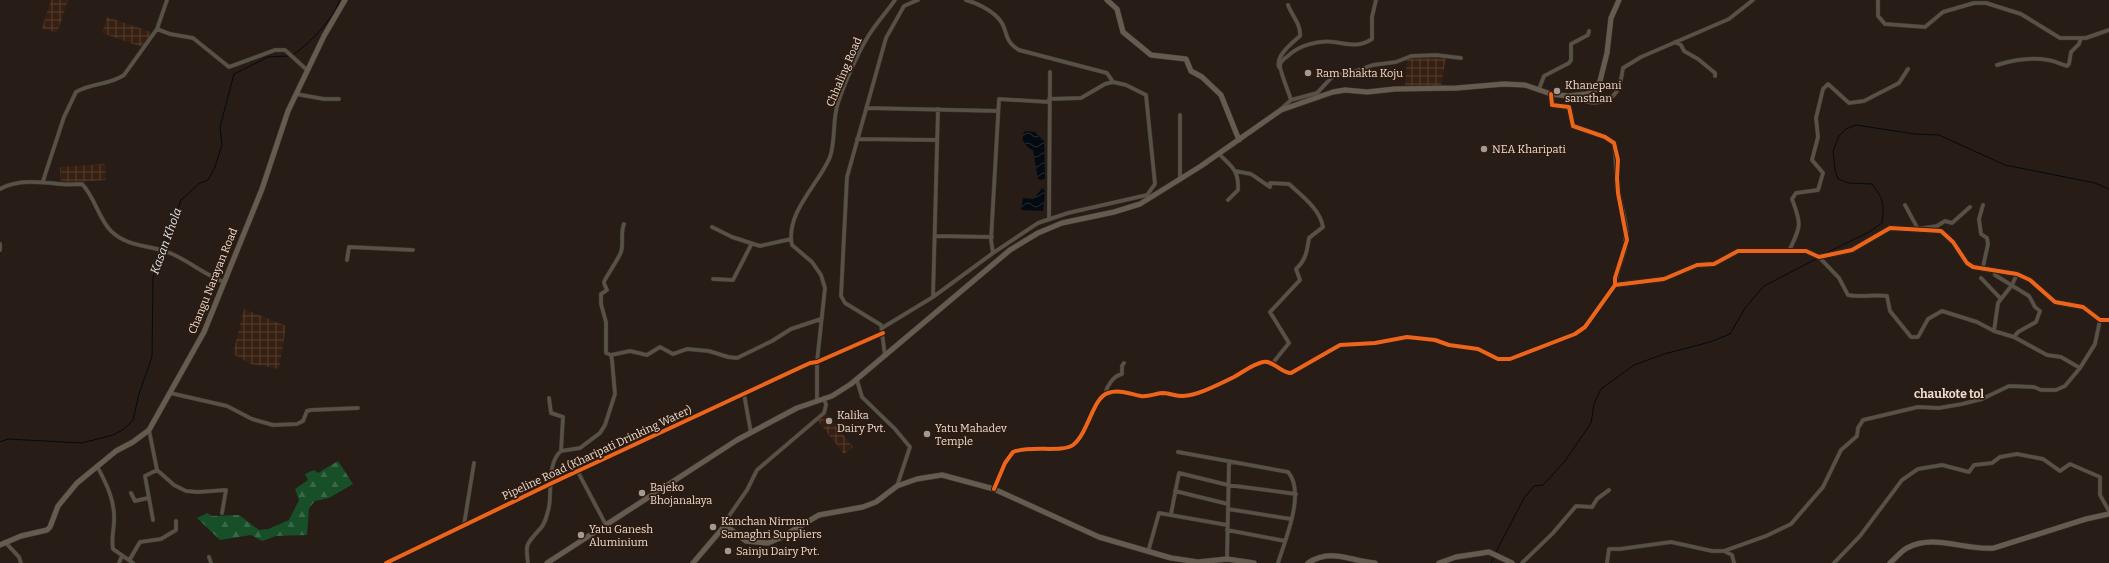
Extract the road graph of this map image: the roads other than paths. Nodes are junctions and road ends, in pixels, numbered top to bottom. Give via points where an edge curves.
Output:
1 (167, 0) edge
2 (346, 0) edge
3 (895, 0) edge
4 (918, 0) edge
5 (966, 0) edge
6 (1107, 0) edge
7 (1376, 0) edge
8 (1619, 0) edge
9 (1752, 0) edge
10 (1878, 0) edge
11 (1980, 0) edge
12 (1986, 3) junction
13 (1288, 5) dead end
14 (157, 29) junction
15 (2109, 30) edge
16 (1589, 31) dead end
17 (2081, 38) junction
18 (1675, 42) junction
19 (1460, 58) dead end
20 (1997, 65) dead end
21 (1280, 68) junction
22 (1908, 69) dead end
23 (307, 70) junction
24 (1050, 72) dead end
25 (1715, 76) dead end
26 (1112, 82) junction
27 (1539, 89) junction
28 (296, 94) junction
29 (1551, 94) junction
30 (1573, 96) junction
31 (339, 99) dead end
32 (1049, 100) junction
33 (1291, 100) junction
34 (866, 108) junction
35 (938, 109) junction
36 (1280, 110) junction
37 (998, 112) junction
38 (1180, 115) dead end
39 (857, 139) junction
40 (937, 140) junction
41 (1239, 140) junction
42 (1219, 154) junction
43 (1235, 171) junction
44 (1180, 180) junction
45 (43, 181) junction
46 (0, 189) edge
47 (1228, 200) dead end
48 (1905, 205) dead end
49 (1983, 205) dead end
50 (1970, 207) dead end
51 (1049, 219) junction
52 (624, 224) dead end
53 (712, 227) dead end
54 (1918, 229) junction
55 (935, 236) junction
56 (992, 237) junction
57 (791, 239) junction
58 (0, 244) edge
59 (751, 245) junction
60 (0, 250) edge
61 (412, 250) dead end
62 (993, 252) junction
63 (1789, 252) junction
64 (1819, 257) junction
65 (347, 260) dead end
66 (1982, 267) junction
67 (1994, 269) junction
68 (2017, 274) junction
69 (1981, 278) dead end
70 (713, 279) dead end
71 (224, 282) junction
72 (1615, 285) junction
73 (2012, 285) junction
74 (933, 297) junction
75 (2002, 299) junction
76 (821, 319) junction
77 (2100, 320) junction
78 (2109, 320) edge
79 (882, 331) junction
80 (1994, 332) junction
81 (2014, 337) junction
82 (611, 355) junction
83 (885, 356) junction
84 (818, 362) junction
85 (1124, 363) dead end
86 (1272, 364) junction
87 (2080, 368) junction
88 (857, 380) junction
89 (170, 392) junction
90 (744, 394) junction
91 (1105, 394) junction
92 (549, 398) dead end
93 (824, 398) junction
94 (817, 400) junction
95 (358, 408) dead end
96 (149, 430) junction
97 (751, 433) junction
98 (562, 451) junction
99 (1178, 452) dead end
100 (474, 463) dead end
101 (1229, 463) junction
102 (97, 466) junction
103 (157, 470) junction
104 (578, 472) junction
105 (552, 483) junction
106 (1228, 485) junction
107 (897, 486) junction
108 (994, 489) junction
109 (1609, 490) dead end
110 (1175, 491) junction
111 (131, 493) dead end
112 (1296, 494) junction
113 (148, 498) junction
114 (1228, 504) junction
115 (1228, 509) junction
116 (2109, 512) edge
117 (222, 513) dead end
118 (1171, 514) junction
119 (1291, 519) junction
120 (153, 520) dead end
121 (176, 521) dead end
122 (464, 525) junction
123 (606, 525) junction
124 (1227, 525) junction
125 (722, 529) junction
126 (1227, 530) junction
127 (1285, 541) junction
128 (5, 542) junction
129 (0, 545) edge
130 (1724, 551) junction
131 (1148, 552) junction
132 (122, 556) junction
133 (209, 557) dead end
134 (130, 559) junction
135 (1227, 559) junction
136 (696, 562) edge
137 (21, 563) edge
138 (119, 563) edge
139 (133, 563) edge
140 (211, 563) edge
141 (386, 563) edge
142 (528, 563) edge
143 (547, 563) edge
144 (1254, 563) edge
145 (1278, 563) edge
146 (1308, 563) edge
147 (1375, 563) edge
148 (1438, 563) edge
149 (1512, 563) edge
150 (1522, 563) edge
151 (1607, 563) edge
152 (1734, 563) edge
153 (1834, 563) edge
154 (1890, 563) edge

1 - 14 street
2 - 23 main road, Changu Narayan Road
3 - 57 street, Chhaling Road via 864,43 838,103 834,121 834,144 829,158 801,204
4 - 34 street via 904,6 886,38
5 - 26 street via 977,3 999,19 1010,45 1019,50 1107,73
6 - 41 main road via 1117,9 1122,32 1151,55 1186,59 1191,71 1202,77 1221,95
7 - 21 street via 1372,17 1372,38 1367,42 1359,45 1332,41 1314,43 1291,53 1282,61
8 - 30 main road via 1611,18 1600,82 1595,90
9 - 18 street via 1729,19
10 - 12 street via 1878,16 1885,24 1925,27 1943,12 1974,3
11 - 12 street
12 - 17 street via 2021,14 2060,38
13 - 21 street via 1292,16 1299,24 1300,36 1281,56 1278,65
14 - 23 street via 194,38 229,67 275,50 285,50
14 - 45 street via 119,79 76,92 64,117
15 - 17 street
16 - 27 street via 1588,35 1571,44 1569,63 1544,76
17 - 20 street via 2071,52 2067,66 2048,60 2029,59
18 - 25 street via 1715,73
18 - 30 street via 1623,68 1618,88 1607,101 1581,102
19 - 33 street via 1436,55 1411,56 1396,62 1373,65 1333,76 1317,93
21 - 33 street
22 - 63 street via 1899,83 1864,101 1849,103 1828,84 1824,89 1816,118 1818,137 1812,160 1823,173 1818,190 1796,193 1792,199 1800,219 1800,230
23 - 28 main road, Changu Narayan Road
24 - 32 street
26 - 32 street via 1081,98
26 - 51 street, Pipeline Road (Kharipati Drinking Water) via 1137,90 1148,97 1155,184 1147,195
27 - 29 main road
27 - 36 main road via 1504,84 1367,92 1345,90
28 - 31 street via 324,100
28 - 71 main road, Changu Narayan Road
29 - 30 main road
29 - 72 main road via 1552,105 1568,107 1573,126 1614,143 1618,160 1617,185 1626,240
32 - 37 street via 999,99
32 - 51 street
33 - 36 street
34 - 35 street
34 - 39 street
35 - 37 street
35 - 40 street
36 - 41 main road
37 - 56 street
38 - 44 street
39 - 40 street
39 - 79 street via 847,177 841,296 845,303 881,325
40 - 55 street
41 - 42 main road
42 - 43 street
42 - 44 main road
43 - 47 street via 1238,175 1238,190
43 - 86 street via 1251,174 1270,187 1270,183 1289,184 1314,208 1322,220 1323,227 1309,238 1307,254 1296,269 1300,280 1270,312 1289,343
44 - 83 main road via 1140,204 1062,223 1029,237 1010,250
45 - 46 street via 12,184
45 - 71 street via 61,185 82,184 110,230 120,238 170,254 210,277
48 - 54 street
49 - 66 street via 1980,219 1981,234 1987,238 1988,244
50 - 54 street via 1952,223 1945,221 1937,226
51 - 62 street, Pipeline Road (Kharipati Drinking Water) via 1038,222
52 - 82 street via 621,232 621,250 614,266 605,276 607,290 601,294 606,322 606,353
53 - 59 street
54 - 64 main road via 1890,228 1852,250
54 - 66 main road via 1941,231 1953,242 1967,263 1973,267
55 - 56 street
55 - 74 street
56 - 62 street
57 - 59 street via 760,246
57 - 76 street via 792,244 812,262 821,275 825,288
58 - 60 street
59 - 70 street via 733,280
61 - 65 street via 349,247
62 - 74 street, Pipeline Road (Kharipati Drinking Water)
63 - 64 main road via 1806,251
63 - 72 main road via 1738,251 1714,264 1697,265 1664,279
64 - 80 street via 1839,278 1848,295 1860,298 1887,296 1890,311 1911,337 1918,337 1928,319 1942,311 1977,322
66 - 67 main road
67 - 68 main road
67 - 73 street via 1995,275
68 - 73 street
68 - 77 main road via 2030,280 2055,302 2083,307
69 - 75 street
71 - 89 main road, Changu Narayan Road via 204,332
72 - 86 street via 1594,317 1580,331 1510,359 1498,359 1478,349 1407,337 1375,343 1340,345 1291,373
73 - 75 street
73 - 81 street via 2029,296 2040,311 2036,322
74 - 79 street, Pipeline Road (Kharipati Drinking Water)
75 - 80 street via 1998,303
76 - 82 street via 802,324 737,358 687,349 674,354 660,347 646,355 630,351
76 - 84 street
77 - 78 main road
77 - 87 street via 2095,344
79 - 83 street
79 - 84 street, Pipeline Road (Kharipati Drinking Water)
80 - 81 street
81 - 87 street
82 - 98 street via 616,384 605,425 600,433 580,448
83 - 88 main road
84 - 90 street, Pipeline Road (Kharipati Drinking Water) via 810,363
84 - 94 street
85 - 91 street via 1122,374 1115,377 1106,388
86 - 91 street via 1262,362 1187,396 1163,393 1142,396 1120,392
87 - 130 street via 2065,386 2056,390 2009,386 1982,399 1962,404 1939,408 1918,407 1863,420 1857,436 1841,450 1822,487 1791,524
88 - 93 main road
88 - 107 street via 862,397 910,447
89 - 95 street via 227,406 252,419 273,425 297,424 303,421 307,411 311,410
89 - 96 main road, Changu Narayan Road
90 - 97 street
90 - 104 street, Pipeline Road (Kharipati Drinking Water)
91 - 108 street via 1100,398 1084,432 1074,444 1064,448 1042,447 1013,452 1005,463
92 - 98 street via 550,413 563,417
93 - 94 main road
93 - 125 street via 824,413 757,470
94 - 97 main road
96 - 102 main road, Changu Narayan Road
96 - 103 street
97 - 123 main road
98 - 105 street via 554,459
99 - 101 street
100 - 122 street
101 - 106 street
101 - 112 street via 1288,472 1295,484
102 - 128 main road, Changu Narayan Road via 67,493 47,530
102 - 132 street via 113,502 114,549
103 - 113 street via 145,476
103 - 117 street via 174,485 186,491 226,490
104 - 105 street, Pipeline Road (Kharipati Drinking Water)
104 - 123 street
105 - 122 street, Pipeline Road (Kharipati Drinking Water)
105 - 142 street via 544,524 530,538 527,548
106 - 110 street via 1179,474
106 - 112 street
106 - 114 street
107 - 108 main road via 917,479 942,475
107 - 125 main road via 870,505 819,515 768,543 746,541 730,529
108 - 131 main road via 1099,537
109 - 150 street via 1597,499 1592,507 1576,506
110 - 114 street
110 - 118 street
111 - 113 street via 134,501
112 - 119 street
113 - 120 street
114 - 115 street
115 - 119 street
115 - 124 street
116 - 153 street via 2100,495 2100,477 2070,464 2060,471 2043,459 2017,454 2000,456 1992,463 1974,465 1968,472 1942,465 1918,470 1902,480 1860,536
116 - 154 main road via 1994,548 1982,549 1928,542 1907,548
118 - 124 street
118 - 131 street via 1162,512 1156,516
119 - 127 street
121 - 134 street via 176,530 161,539 140,542
122 - 141 street, Pipeline Road (Kharipati Drinking Water)
123 - 143 main road
124 - 126 street
125 - 136 main road
126 - 127 street
126 - 135 street
127 - 145 street
128 - 129 main road, Changu Narayan Road
128 - 137 street via 19,556
130 - 151 street via 1712,551 1671,542 1609,549
130 - 152 street via 1732,555
131 - 135 main road via 1183,561
132 - 134 street
132 - 138 street
133 - 140 street
134 - 139 street
135 - 144 main road
146 - 147 main road via 1318,556 1328,555
148 - 149 main road via 1456,557 1489,552

